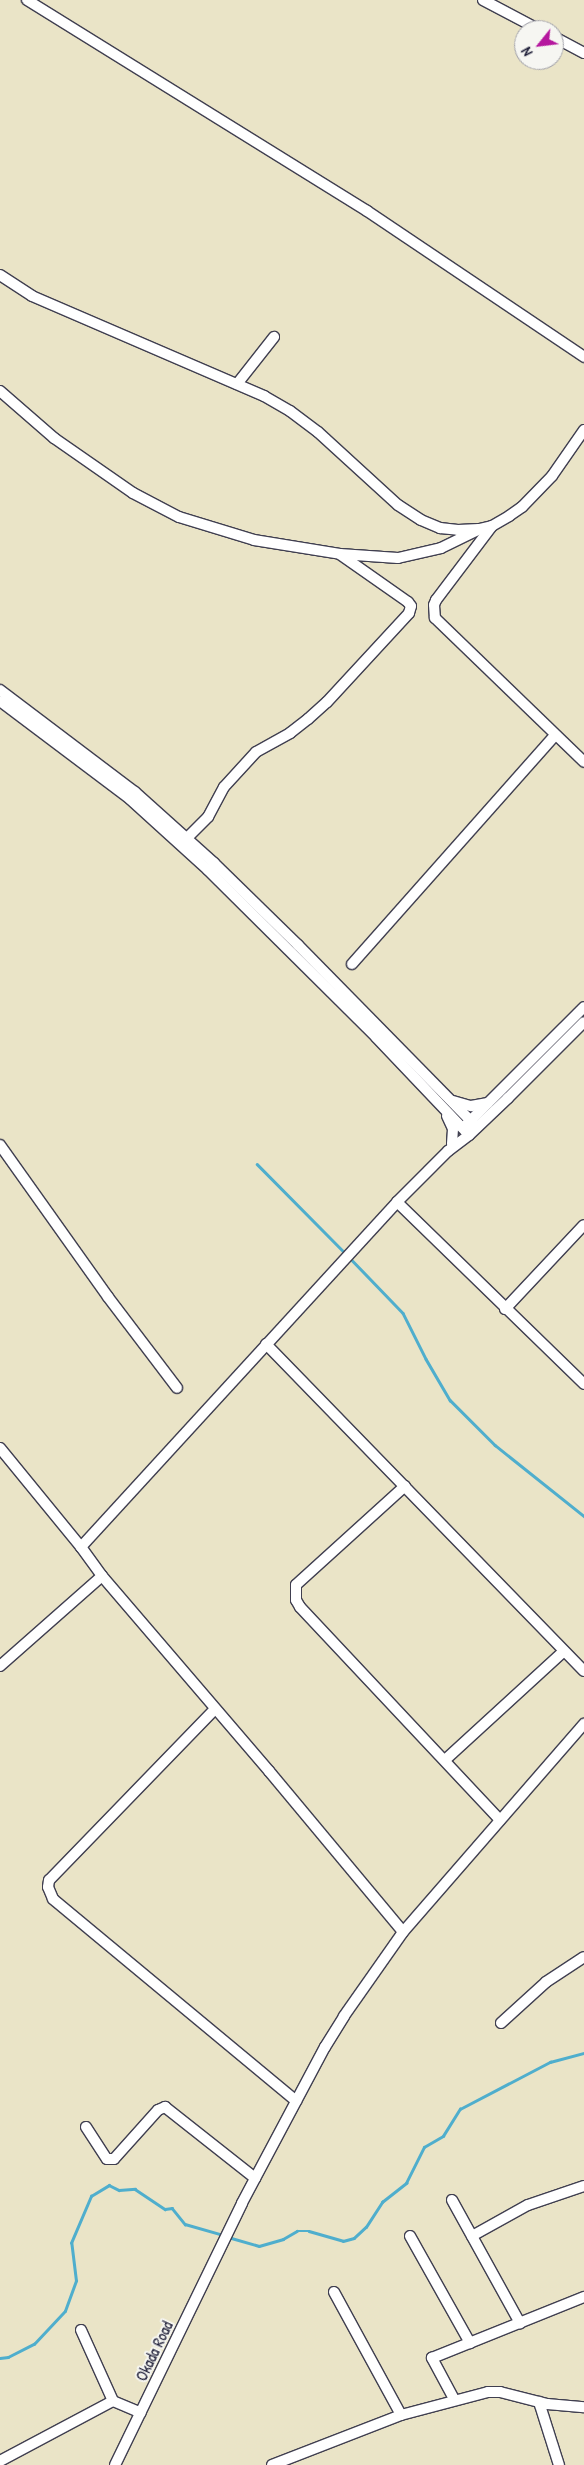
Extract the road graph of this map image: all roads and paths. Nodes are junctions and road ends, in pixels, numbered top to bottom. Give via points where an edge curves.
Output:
1 (27, 0) edge
2 (483, 0) edge
3 (521, 20) edge
4 (564, 42) edge
5 (584, 53) edge
6 (0, 276) edge
7 (274, 338) dead end
8 (584, 357) edge
9 (237, 384) junction
10 (0, 391) edge
11 (584, 430) edge
12 (492, 526) junction
13 (479, 529) junction
14 (340, 554) junction
15 (0, 690) edge
16 (0, 702) edge
17 (555, 735) junction
18 (584, 762) edge
19 (188, 838) junction
20 (352, 964) dead end
21 (584, 1007) edge
22 (584, 1022) edge
23 (445, 1103) junction
24 (488, 1103) junction
25 (474, 1124) junction
26 (466, 1132) junction
27 (0, 1145) edge
28 (450, 1148) junction
29 (397, 1202) junction
30 (583, 1227) edge
31 (505, 1309) junction
32 (266, 1344) junction
33 (584, 1384) edge
34 (177, 1388) dead end
35 (0, 1448) edge
36 (405, 1486) junction
37 (81, 1547) junction
38 (102, 1576) junction
39 (564, 1651) junction
40 (0, 1666) edge
41 (584, 1671) edge
42 (214, 1710) junction
43 (583, 1729) edge
44 (445, 1760) junction
45 (500, 1820) junction
46 (403, 1932) junction
47 (584, 1957) edge
48 (501, 2024) dead end
49 (296, 2101) junction
50 (86, 2127) dead end
51 (255, 2178) junction
52 (584, 2186) edge
53 (452, 2200) dead end
54 (410, 2236) dead end
55 (472, 2236) junction
56 (334, 2292) dead end
57 (584, 2296) edge
58 (520, 2323) junction
59 (82, 2330) dead end
60 (470, 2343) junction
61 (454, 2399) junction
62 (114, 2401) junction
63 (539, 2402) junction
64 (584, 2407) edge
65 (141, 2414) junction
66 (401, 2415) junction
67 (0, 2461) edge
68 (116, 2465) edge
69 (272, 2465) edge
70 (559, 2465) edge

1 - 8 street via 367,210
2 - 3 street
4 - 5 street
6 - 9 street via 32,296
7 - 9 street
9 - 13 street via 297,416 398,505 421,520 440,528
10 - 14 street via 54,438 133,493 179,517 254,540
11 - 12 street via 537,494
12 - 13 street
12 - 17 street via 436,600 435,618
13 - 14 street via 455,542 418,555 376,558
14 - 19 street via 408,602 411,606 409,613 327,702 290,733 256,752 224,787 208,817
15 - 19 street via 135,792
16 - 23 street via 130,799 200,863
17 - 18 street
17 - 20 street
19 - 23 street via 298,945
21 - 24 street
22 - 25 street
23 - 24 street
23 - 25 street
23 - 26 street
23 - 28 street via 453,1129
24 - 25 street
25 - 26 street
26 - 28 street
27 - 34 street
28 - 29 street
29 - 31 street
29 - 32 street
30 - 31 street
31 - 33 street
32 - 36 street
32 - 37 street
35 - 37 street
36 - 39 street
36 - 44 street via 296,1585 295,1593 300,1607
37 - 38 street
38 - 40 street
38 - 42 street
39 - 41 street
39 - 44 street
42 - 46 street via 269,1770
42 - 49 street via 49,1880 48,1887 53,1899
43 - 45 street, Okada Road
44 - 45 street
45 - 46 street, Okada Road
46 - 49 street, Okada Road via 344,2016
47 - 48 street via 546,1982
49 - 51 street, Okada Road
50 - 51 street via 107,2159 114,2160 158,2110 165,2107
51 - 65 street, Okada Road
52 - 55 street via 528,2205
53 - 55 street
54 - 60 street
55 - 58 street
56 - 66 street
57 - 58 street
58 - 60 street
59 - 62 street
60 - 61 street via 432,2358
61 - 63 street via 494,2392
61 - 66 street
62 - 65 street
62 - 67 street
63 - 64 street
63 - 70 street
65 - 68 street, Okada Road
66 - 69 street

